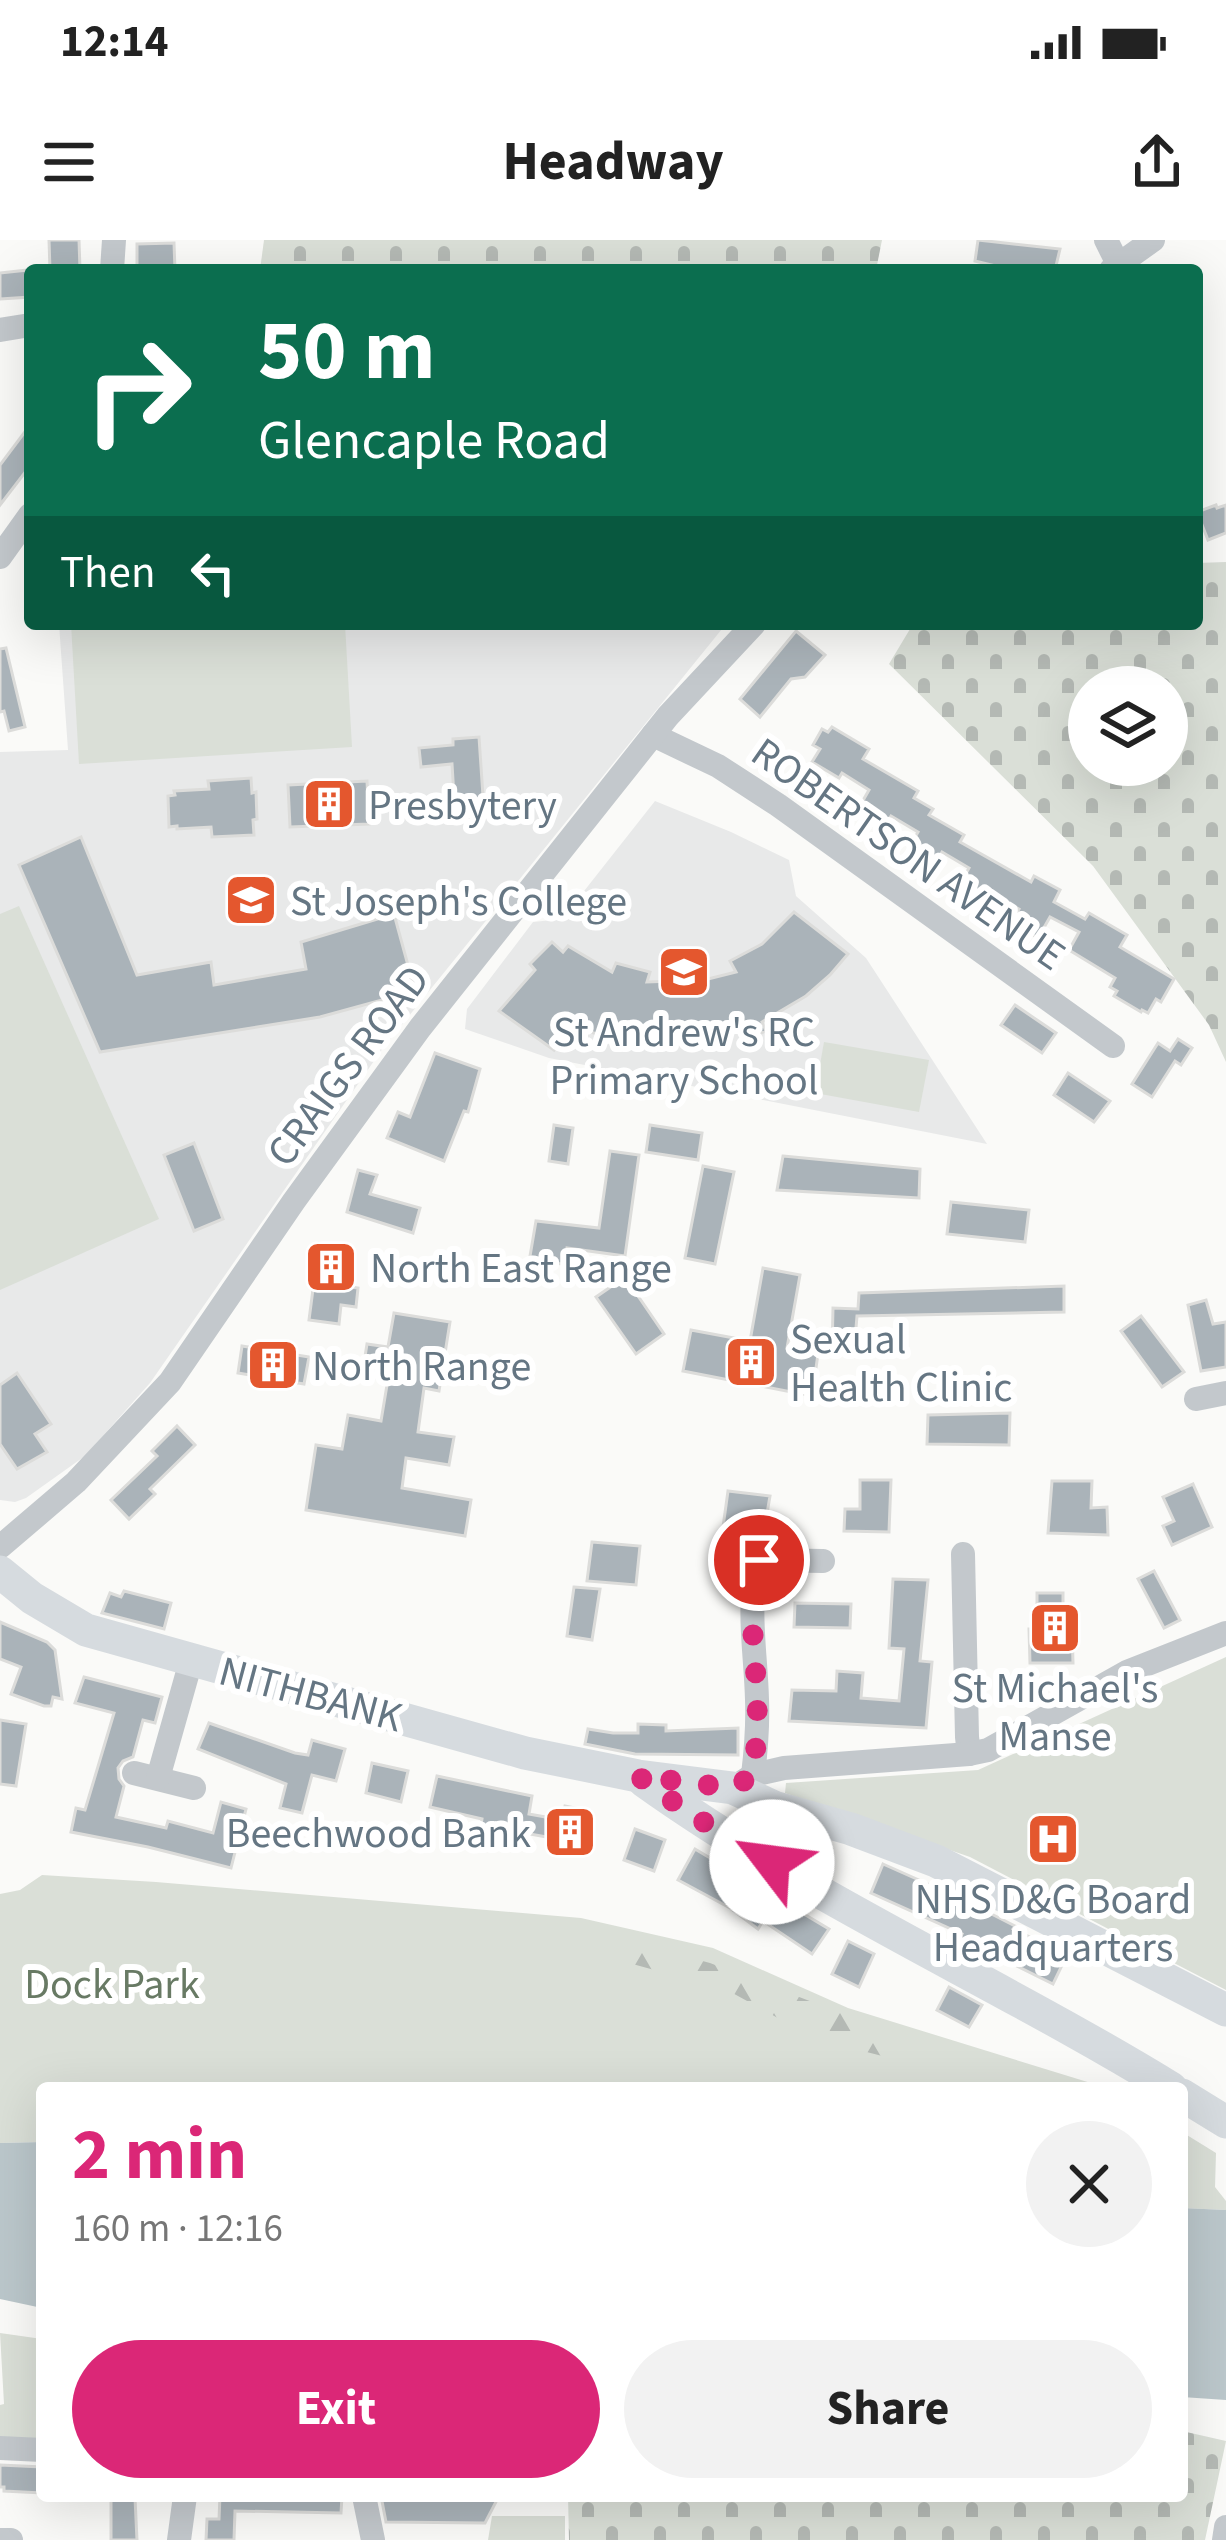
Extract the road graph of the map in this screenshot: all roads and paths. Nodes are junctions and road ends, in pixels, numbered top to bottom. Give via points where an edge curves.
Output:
1 (1153, 240) edge
2 (1118, 264) edge
3 (24, 523) edge
4 (0, 557) edge
5 (749, 630) edge
6 (653, 735) junction
7 (1113, 1046) dead end
8 (1226, 1393) edge
9 (1196, 1399) dead end
10 (0, 1547) edge
11 (963, 1554) dead end
12 (823, 1562) dead end
13 (0, 1572) edge
14 (1226, 1633) edge
15 (191, 1660) junction
16 (969, 1754) junction
17 (638, 1776) junction
18 (743, 1781) junction
19 (194, 1788) dead end
20 (1226, 2010) edge
21 (1160, 2082) edge
22 (1188, 2099) edge
23 (1226, 2122) edge
24 (0, 2448) edge
25 (36, 2450) edge
26 (184, 2502) edge
27 (365, 2502) edge
28 (1226, 2527) edge
29 (1225, 2539) edge
30 (0, 2540) edge
31 (11, 2540) edge
32 (179, 2540) edge
33 (373, 2540) edge

1 - 2 street
3 - 4 street
5 - 6 street, CRAIGS ROAD
6 - 7 street, ROBERTSON AVENUE via 778,805
6 - 10 street, CRAIGS ROAD via 420,1028 170,1382 76,1482
8 - 9 street
11 - 16 street
12 - 18 street via 759,1560 757,1701
13 - 15 main road, NITHBANK via 86,1630
14 - 16 street via 1126,1672
15 - 17 main road, NITHBANK
15 - 19 street via 146,1775
16 - 18 street via 784,1768
17 - 18 main road, NITHBANK
17 - 21 main road via 812,1886
18 - 20 main road, NITHBANK via 774,1807 935,1861
22 - 23 main road
24 - 25 street
26 - 32 street
27 - 33 street
28 - 29 street
30 - 31 street

